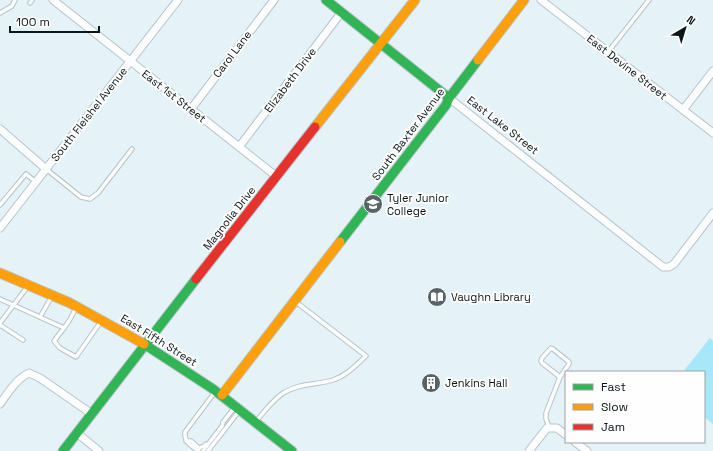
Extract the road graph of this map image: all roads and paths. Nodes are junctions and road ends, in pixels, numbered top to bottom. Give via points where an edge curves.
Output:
1 (15, 0) edge
2 (53, 0) edge
3 (178, 0) edge
4 (274, 0) edge
5 (326, 0) edge
6 (415, 0) edge
7 (524, 0) edge
8 (541, 0) edge
9 (648, 0) edge
10 (0, 13) edge
11 (341, 13) junction
12 (380, 44) junction
13 (608, 52) junction
14 (130, 61) junction
15 (713, 71) edge
16 (449, 98) junction
17 (191, 109) junction
18 (683, 110) junction
19 (0, 129) edge
20 (713, 134) edge
21 (239, 147) junction
22 (132, 149) dead end
23 (46, 169) junction
24 (276, 176) junction
25 (36, 182) junction
26 (0, 205) edge
27 (713, 213) edge
28 (0, 228) edge
29 (0, 273) edge
30 (29, 285) junction
31 (52, 295) junction
32 (0, 299) edge
33 (295, 301) junction
34 (14, 305) junction
35 (76, 307) junction
36 (40, 317) junction
37 (102, 320) junction
38 (0, 324) edge
39 (64, 328) junction
40 (23, 340) dead end
41 (145, 345) junction
42 (560, 377) junction
43 (218, 393) junction
44 (0, 404) edge
45 (238, 408) junction
46 (92, 414) junction
47 (256, 421) junction
48 (224, 422) junction
49 (549, 428) junction
50 (77, 433) junction
51 (565, 434) edge
52 (186, 441) junction
53 (576, 443) edge
54 (63, 451) edge
55 (99, 451) edge
56 (199, 451) edge
57 (203, 451) edge
58 (208, 451) edge
59 (292, 451) edge
60 (529, 451) edge
61 (587, 451) edge

1 - 10 lane via 12,6
2 - 14 street, East 1st Street
3 - 14 street, South Fleishel Avenue
4 - 17 street, Carol Lane
5 - 11 street, East Lake Street
6 - 12 street, Magnolia Drive
7 - 16 street, South Baxter Avenue
8 - 13 street, East Devine Street
9 - 13 lane
11 - 12 street, East Lake Street
11 - 21 street, Elizabeth Drive
12 - 16 street, East Lake Street
12 - 24 street, Magnolia Drive
13 - 18 street, East Devine Street
14 - 17 street, East 1st Street
14 - 23 street, South Fleishel Avenue
15 - 18 street
16 - 27 street, East Lake Street via 666,267 674,264
16 - 33 street, South Baxter Avenue
17 - 21 street, East 1st Street
18 - 20 street, East Devine Street
19 - 23 street
21 - 24 street, East 1st Street
22 - 23 lane via 96,196 90,199 81,197
23 - 25 street, South Fleishel Avenue
24 - 41 street, Magnolia Drive
25 - 26 lane via 26,174
25 - 28 street, South Fleishel Avenue
29 - 30 street, East Fifth Street
30 - 31 street, East Fifth Street
30 - 34 lane
31 - 35 street, East Fifth Street
31 - 36 lane
32 - 34 lane
33 - 43 street, South Baxter Avenue
33 - 47 lane via 366,356 334,380 285,392
34 - 36 lane
34 - 38 lane
35 - 37 street, East Fifth Street
35 - 39 lane
36 - 39 lane
37 - 39 lane via 76,357 60,348 54,341
37 - 41 street, East Fifth Street
38 - 40 lane
41 - 43 street, East Fifth Street
41 - 46 street, Magnolia Drive
42 - 42 lane via 541,361 551,348 569,362
42 - 49 lane via 546,413
43 - 45 street, East Fifth Street
43 - 52 lane via 185,432
44 - 46 street via 18,381 29,373
45 - 47 street, East Fifth Street
45 - 48 lane
45 - 58 lane
46 - 50 street, Magnolia Drive
47 - 59 street, East Fifth Street
48 - 52 lane via 204,446 199,448 191,441
48 - 57 lane
49 - 51 street via 556,428
49 - 60 street
50 - 54 street, Magnolia Drive
50 - 55 street
52 - 56 lane
53 - 61 street

